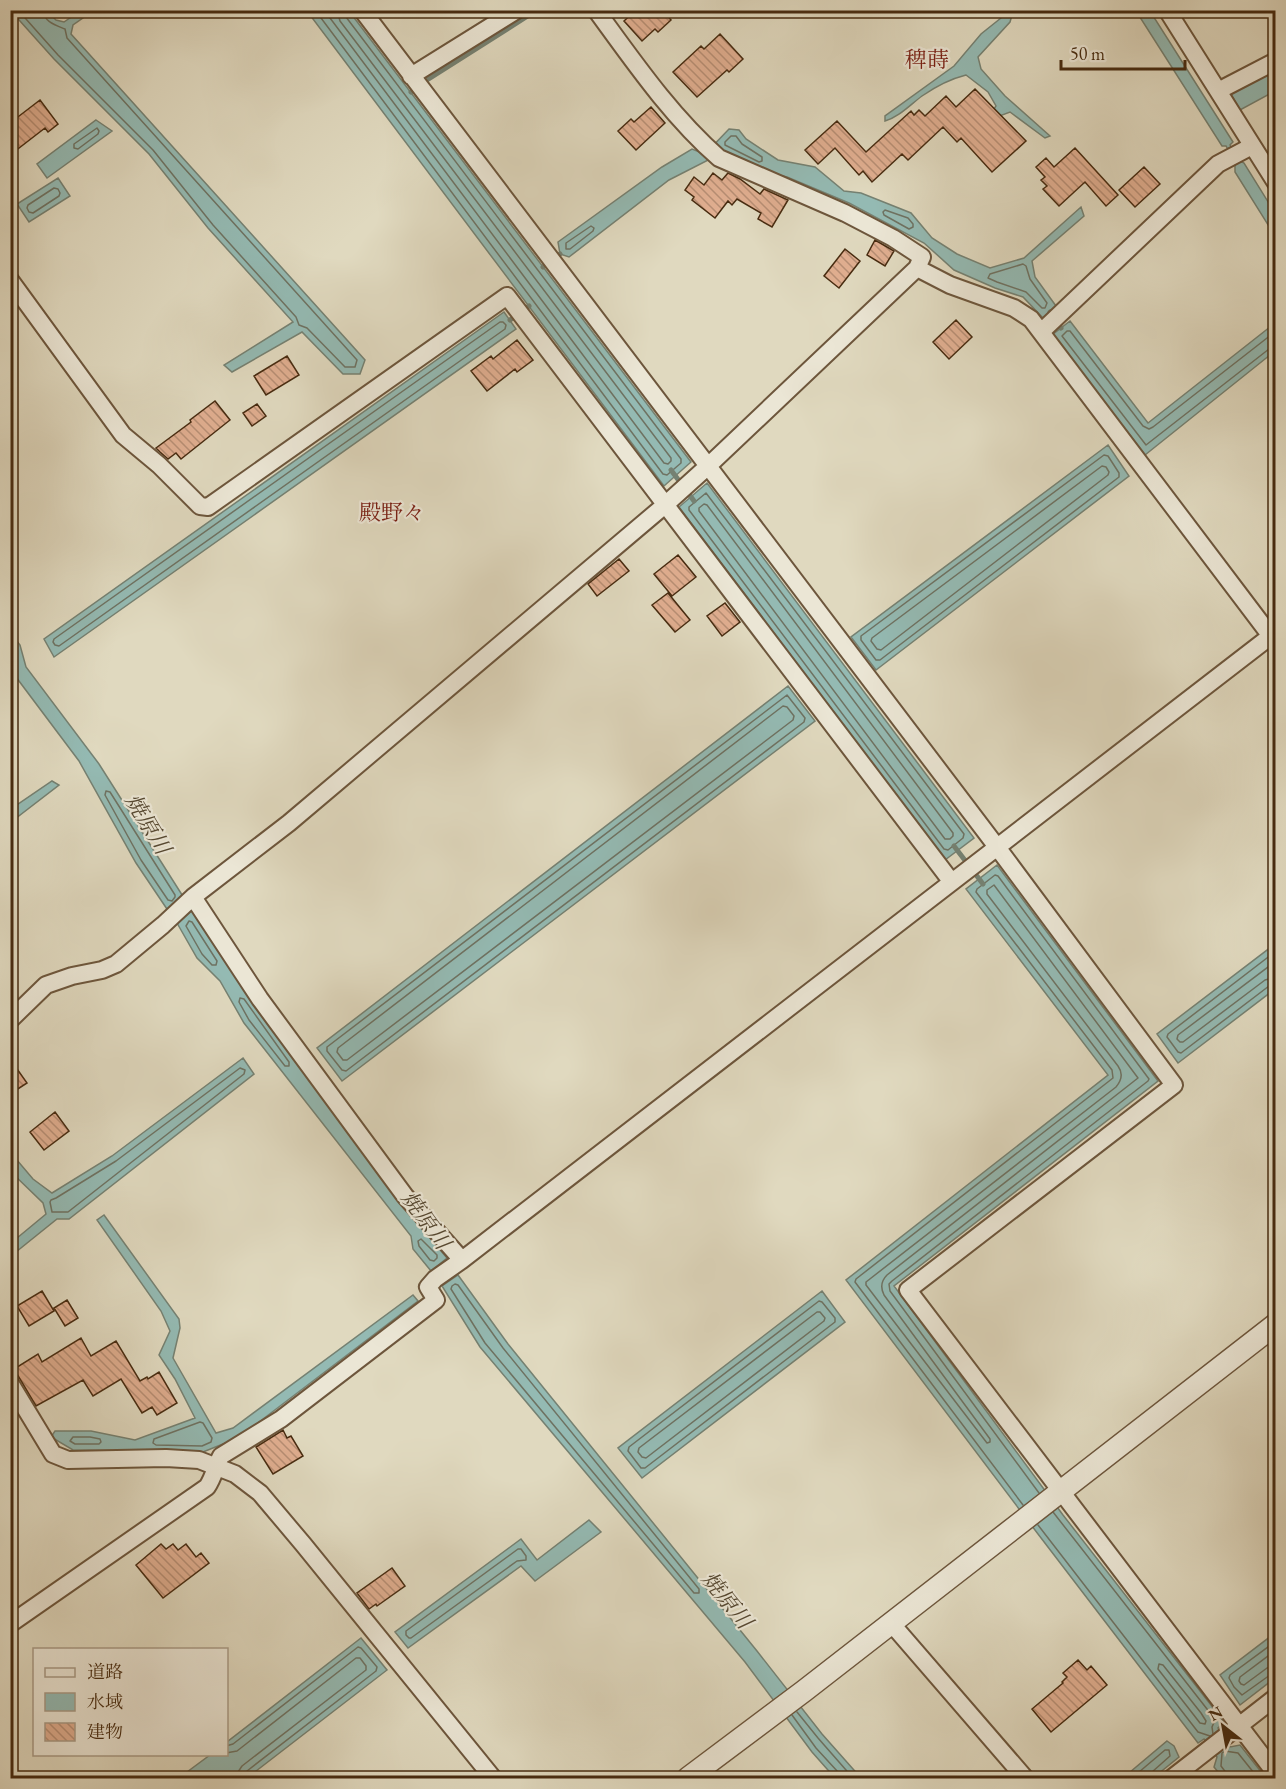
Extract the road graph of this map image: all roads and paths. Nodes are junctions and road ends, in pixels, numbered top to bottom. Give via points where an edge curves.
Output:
1 (362, 10) edge
2 (517, 10) edge
3 (596, 10) edge
4 (1167, 10) edge
5 (1275, 61) edge
6 (417, 83) junction
7 (1218, 91) junction
8 (1247, 149) junction
9 (1275, 183) edge
10 (917, 268) junction
11 (10, 280) edge
12 (1050, 324) junction
13 (707, 467) junction
14 (665, 505) junction
15 (1273, 634) edge
16 (994, 849) junction
17 (953, 880) junction
18 (193, 897) junction
19 (10, 1020) edge
20 (459, 1262) junction
21 (1275, 1324) edge
22 (10, 1383) edge
23 (215, 1466) junction
24 (1060, 1491) junction
25 (891, 1623) junction
26 (10, 1624) edge
27 (1275, 1697) edge
28 (1233, 1730) junction
29 (1275, 1773) edge
30 (493, 1779) edge
31 (688, 1779) edge
32 (1025, 1779) edge
33 (1172, 1779) edge

1 - 6 street
2 - 6 street
3 - 10 street via 650,83 719,158 883,233 922,257
4 - 7 street
5 - 7 street
6 - 13 street
7 - 8 street
8 - 9 street
8 - 12 street via 1218,164
10 - 12 street via 950,285 1014,308 1030,319
10 - 13 street
11 - 14 street via 123,435 200,506 208,507 507,296
12 - 15 street
13 - 14 street
13 - 16 street
14 - 17 street
14 - 18 street via 289,823
15 - 16 street
16 - 17 street
16 - 24 street via 1174,1085 908,1290
17 - 20 street
18 - 19 street via 116,964 46,985
18 - 20 street via 260,999 405,1196
20 - 23 street via 428,1287 436,1300 281,1419 221,1456
21 - 24 street
22 - 23 street via 53,1454 68,1460 166,1458 199,1460
23 - 26 street via 207,1487
23 - 30 street via 235,1474 260,1493
24 - 25 street
24 - 28 street
25 - 31 street
25 - 32 street
27 - 28 street
28 - 29 street
28 - 33 street

